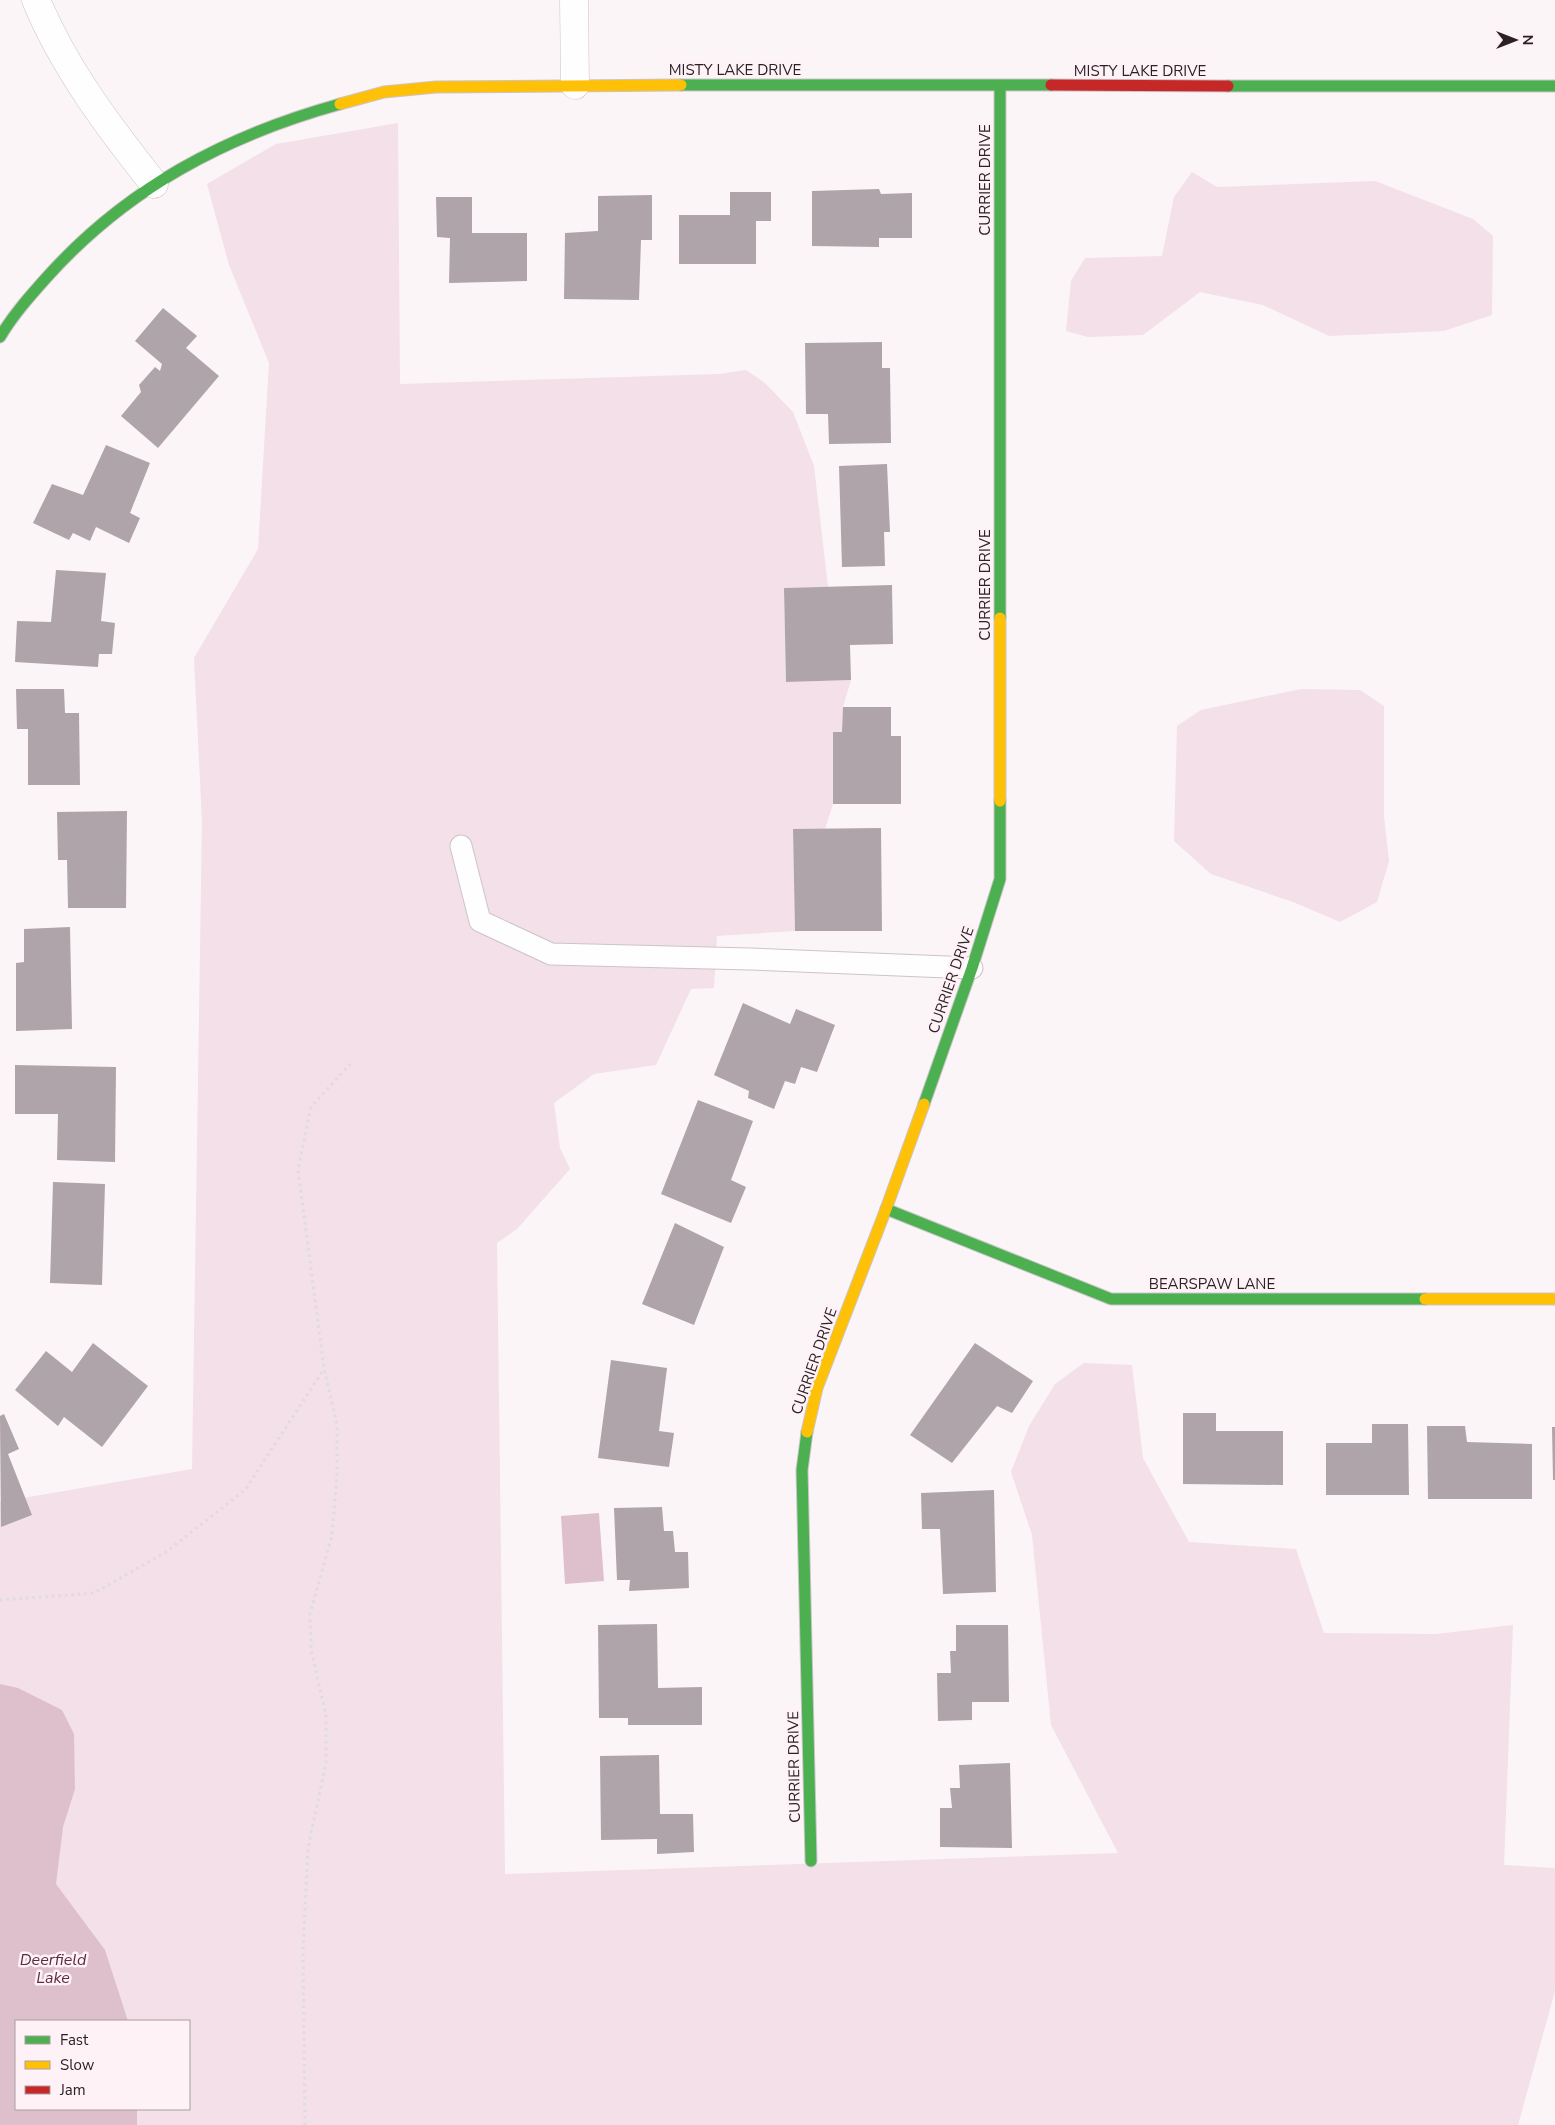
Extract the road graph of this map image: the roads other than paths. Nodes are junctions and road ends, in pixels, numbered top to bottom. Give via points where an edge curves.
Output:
1 (36, 0) edge
2 (574, 0) edge
3 (575, 85) junction
4 (1000, 86) junction
5 (1555, 86) edge
6 (154, 184) junction
7 (0, 337) edge
8 (461, 846) dead end
9 (972, 968) junction
10 (886, 1209) junction
11 (1555, 1299) edge
12 (811, 1861) dead end

1 - 6 street via 80,83
2 - 3 street
3 - 4 street, MISTY LAKE DRIVE
3 - 6 street, MISTY LAKE DRIVE via 445,86 388,91 323,107 259,128 214,149
4 - 5 street, MISTY LAKE DRIVE
4 - 9 street, CURRIER DRIVE via 1000,879
6 - 7 street, MISTY LAKE DRIVE via 84,237 44,279
8 - 9 lane via 480,921 550,954
9 - 10 street, CURRIER DRIVE
10 - 11 street, BEARSPAW LANE via 1111,1299
10 - 12 street, CURRIER DRIVE via 817,1388 807,1428 802,1470

